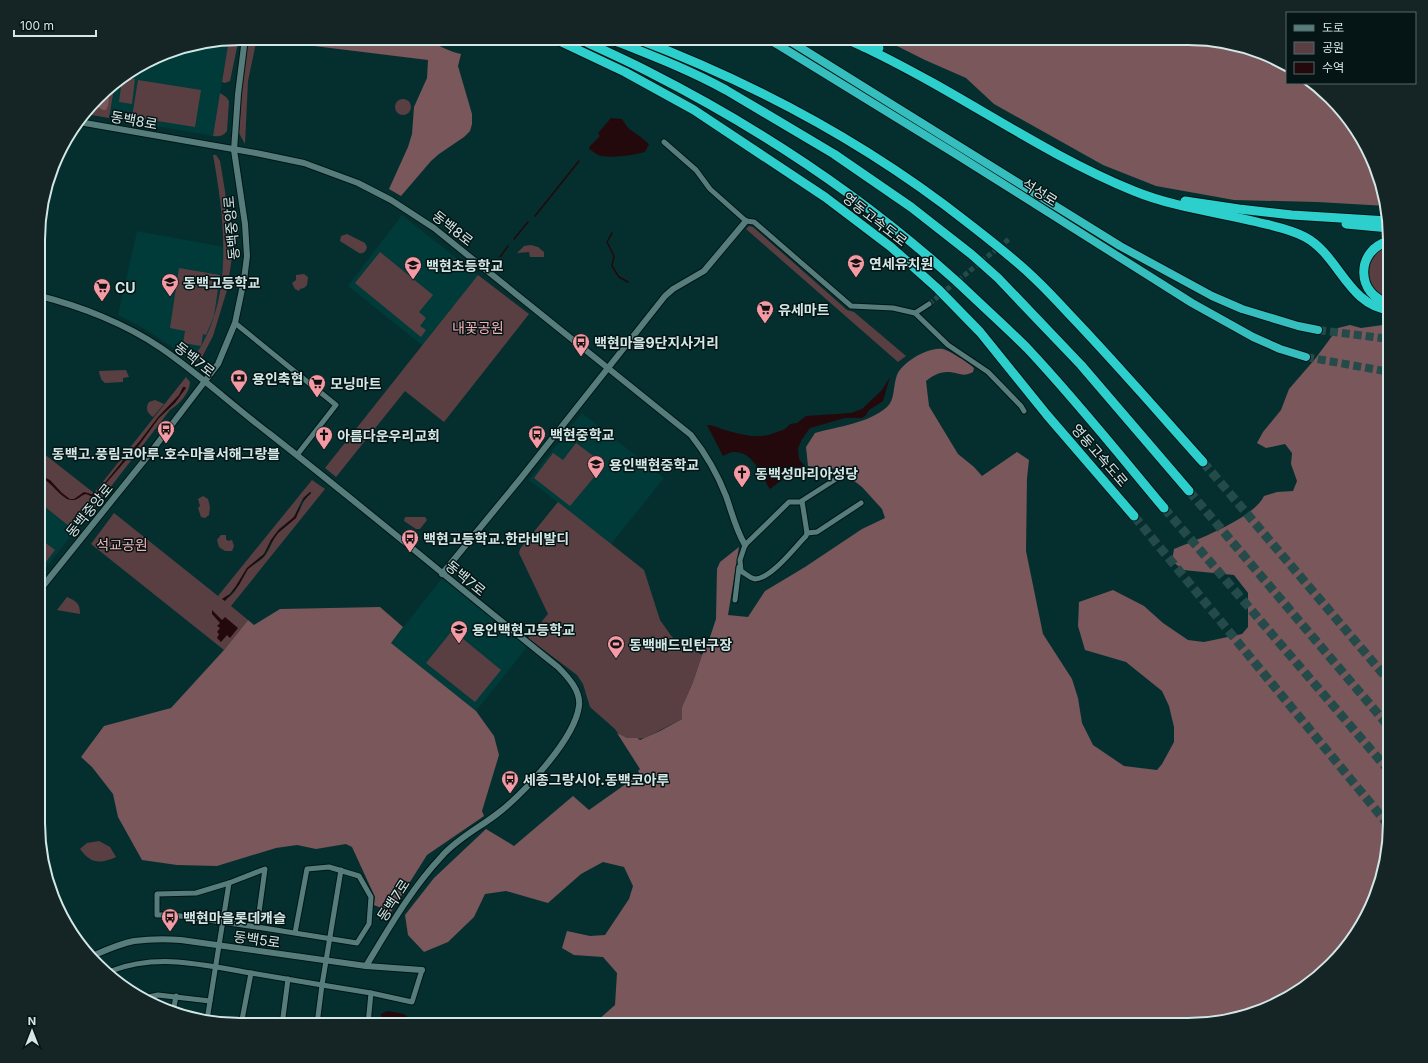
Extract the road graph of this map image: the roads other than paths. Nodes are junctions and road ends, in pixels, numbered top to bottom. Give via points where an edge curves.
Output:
1 (245, 45) edge
2 (568, 45) edge
3 (592, 45) edge
4 (625, 45) edge
5 (652, 45) edge
6 (778, 45) edge
7 (796, 45) edge
8 (859, 45) edge
9 (873, 45) edge
10 (84, 123) edge
11 (664, 142) dead end
12 (234, 150) junction
13 (1225, 214) junction
14 (1382, 220) edge
15 (746, 221) junction
16 (1383, 227) edge
17 (1383, 243) edge
18 (45, 298) edge
19 (1383, 301) edge
20 (929, 304) tunnel mouth
21 (1383, 309) edge
22 (915, 313) junction
23 (235, 323) junction
24 (1318, 330) tunnel mouth
25 (1306, 357) tunnel mouth
26 (608, 368) junction
27 (205, 382) junction
28 (1024, 411) dead end
29 (297, 456) junction
30 (1203, 462) tunnel mouth
31 (836, 479) dead end
32 (1189, 491) tunnel mouth
33 (802, 501) junction
34 (862, 503) dead end
35 (1164, 508) tunnel mouth
36 (1134, 516) tunnel mouth
37 (807, 533) junction
38 (745, 545) junction
39 (740, 560) junction
40 (442, 574) junction
41 (45, 584) edge
42 (735, 600) dead end
43 (341, 870) junction
44 (229, 883) junction
45 (223, 922) junction
46 (257, 927) junction
47 (295, 933) junction
48 (329, 939) junction
49 (220, 946) junction
50 (96, 955) edge
51 (326, 960) junction
52 (366, 966) junction
53 (216, 967) junction
54 (422, 970) joint
55 (112, 971) edge
56 (251, 973) junction
57 (288, 979) junction
58 (322, 985) junction
59 (371, 993) junction
60 (151, 996) edge
61 (176, 996) junction
62 (210, 1001) junction
63 (174, 1007) edge
64 (209, 1015) edge
65 (242, 1018) edge
66 (283, 1018) edge
67 (317, 1018) edge
68 (369, 1018) edge

1 - 12 street, 동백중앙로
2 - 36 highway, 영동고속도로 via 625,72 694,110 825,197 891,247 938,289 980,332
3 - 35 highway, 영동고속도로 via 650,72 719,111 822,175 893,226 955,279 1027,348
4 - 32 highway, 영동고속도로 via 709,81 834,154 911,207 971,254 998,278 1081,365
5 - 30 highway via 723,74 844,137 889,164 942,202 1033,277 1103,349
6 - 25 highway, 석성로 via 1192,302 1253,337
7 - 24 highway via 1120,246 1212,296 1242,309
8 - 13 highway via 903,66 1077,165 1170,204
9 - 14 highway via 1079,160 1136,187 1171,198 1233,208 1292,215
10 - 12 street, 동백8로
11 - 15 street via 696,170 710,189
12 - 23 street, 동백중앙로 via 247,256
12 - 26 street, 동백8로 via 274,156 318,168 358,183 391,200 434,228
13 - 16 highway
13 - 21 highway via 1284,229 1306,238 1318,246 1365,302
15 - 22 street via 754,222 851,306 892,308
15 - 26 street via 704,271 665,296
17 - 19 highway via 1370,252 1364,271 1370,292
18 - 27 street, 동백7로 via 127,329 160,347
20 - 22 street
22 - 28 street via 948,345 988,372
23 - 27 street, 동백중앙로 via 218,364
23 - 29 street via 336,405
26 - 38 street, 동백8로 via 685,430 700,447 718,477
26 - 40 street
27 - 29 street, 동백7로
27 - 41 street, 동백중앙로
29 - 40 street, 동백7로
31 - 33 street
33 - 37 street
33 - 38 street via 789,502
34 - 37 street via 817,532
37 - 39 street via 766,576 755,579 749,577 741,571
38 - 39 street
39 - 42 street
40 - 52 street, 동백7로 via 558,667 569,678 576,691 579,706 576,719 562,744 533,780 512,802 458,840 419,882
43 - 47 street via 329,867 307,869
43 - 48 street
43 - 48 street via 359,876 371,897 369,924 357,943
44 - 45 street
44 - 45 street via 196,893 157,894 157,915
44 - 46 street via 266,869
45 - 46 street
45 - 49 street
46 - 47 street
47 - 48 street
48 - 51 street
49 - 50 street, 동백5로 via 181,940 146,940 119,945
49 - 51 street, 동백5로
49 - 53 street
51 - 52 street, 동백5로
51 - 58 street
52 - 54 street, 동백5로
53 - 55 street via 158,961 127,965
53 - 56 street
53 - 62 street
54 - 59 street via 412,1002
56 - 57 street
56 - 65 street
57 - 58 street
57 - 66 street
58 - 59 street
58 - 67 street
59 - 68 street
60 - 61 street
61 - 62 street
61 - 63 street
62 - 64 street

